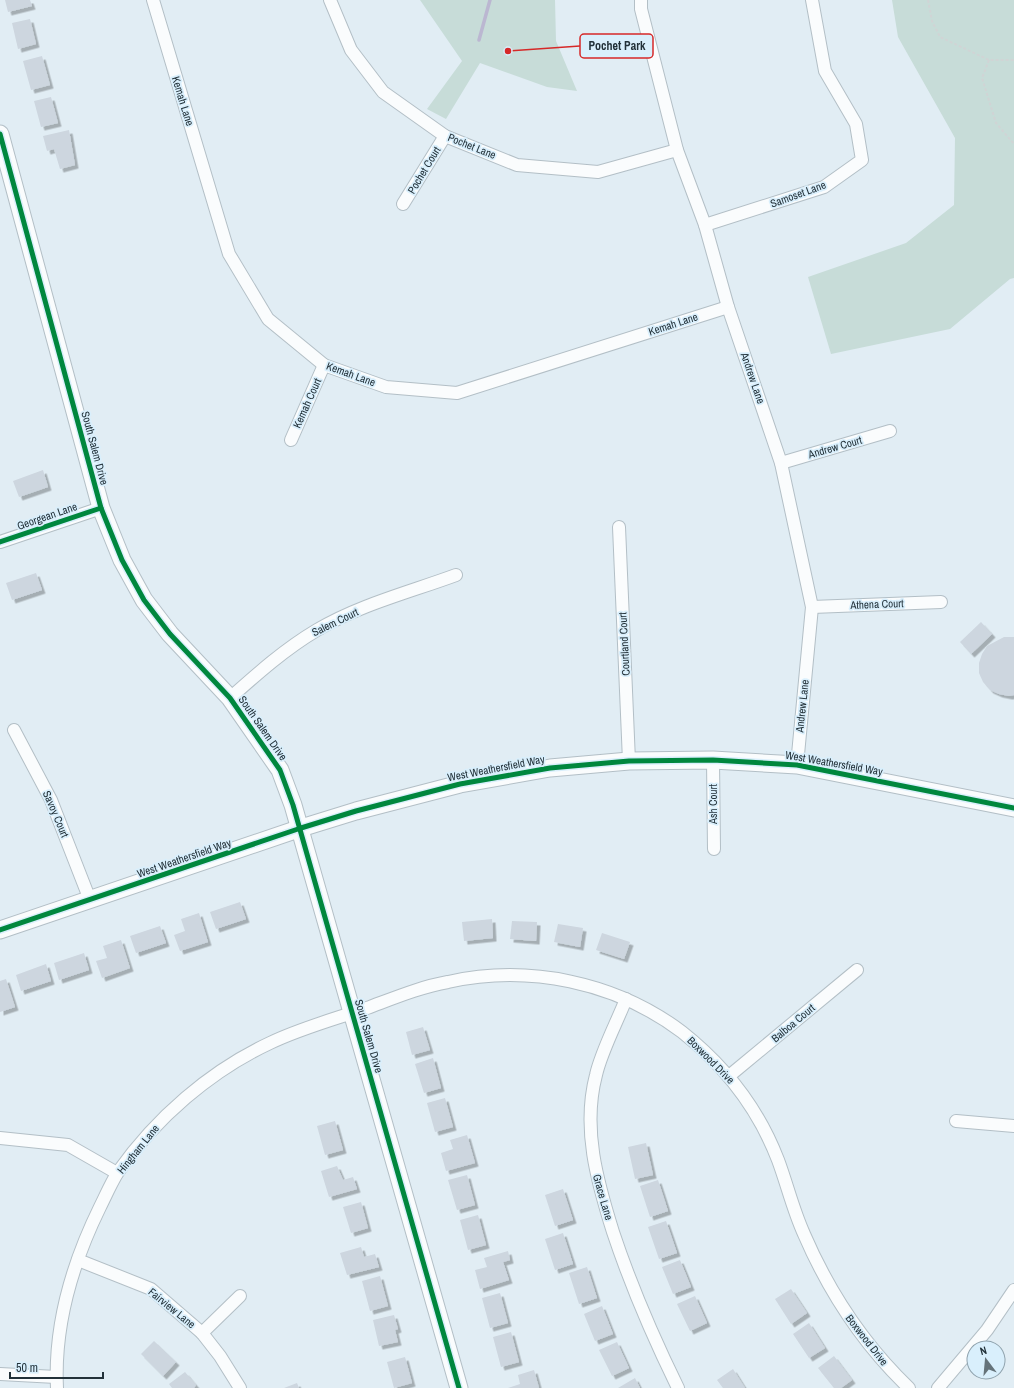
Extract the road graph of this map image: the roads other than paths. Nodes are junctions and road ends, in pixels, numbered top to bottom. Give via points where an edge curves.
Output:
1 (153, 0) edge
2 (330, 0) edge
3 (641, 0) edge
4 (812, 0) edge
5 (0, 134) edge
6 (445, 136) junction
7 (677, 150) junction
8 (403, 204) dead end
9 (705, 225) junction
10 (728, 306) junction
11 (324, 365) junction
12 (890, 431) dead end
13 (291, 440) dead end
14 (781, 463) junction
15 (101, 508) junction
16 (619, 527) dead end
17 (0, 542) edge
18 (456, 575) dead end
19 (941, 602) dead end
20 (812, 607) junction
21 (230, 698) junction
22 (14, 730) dead end
23 (713, 760) junction
24 (630, 761) junction
25 (797, 764) junction
26 (1014, 808) edge
27 (301, 828) junction
28 (714, 849) dead end
29 (90, 900) junction
30 (0, 930) edge
31 (857, 970) dead end
32 (626, 999) junction
33 (352, 1013) junction
34 (729, 1076) junction
35 (956, 1121) dead end
36 (1014, 1126) edge
37 (0, 1138) edge
38 (117, 1173) junction
39 (78, 1260) junction
40 (1014, 1290) edge
41 (240, 1296) dead end
42 (202, 1333) junction
43 (0, 1374) edge
44 (56, 1383) edge
45 (240, 1388) edge
46 (459, 1388) edge
47 (678, 1388) edge
48 (909, 1388) edge
49 (938, 1388) edge

1 - 11 street, Kemah Lane via 229,254 268,319
2 - 6 street, Pochet Lane via 351,50 383,92
3 - 7 street, Andrew Lane
4 - 9 street, Samoset Lane via 824,71 856,124 862,160 824,187
5 - 15 street, South Salem Drive
6 - 7 street, Pochet Lane via 517,165 598,172
6 - 8 street, Pochet Court
7 - 9 street, Andrew Lane
9 - 10 street, Andrew Lane
10 - 11 street, Kemah Lane via 457,393 386,387
10 - 14 street, Andrew Lane
11 - 13 street, Kemah Court
12 - 14 street, Andrew Court
14 - 20 street, Andrew Lane
15 - 17 street, Georgean Lane
15 - 21 street, South Salem Drive via 122,560 151,610
16 - 24 street, Courtland Court
18 - 21 street, Salem Court via 346,615 318,630 268,664
19 - 20 street, Athena Court
20 - 25 street, Andrew Lane
21 - 27 street, South Salem Drive via 280,770
22 - 29 street, Savoy Court via 51,800
23 - 24 street, West Weathersfield Way
23 - 25 street, West Weathersfield Way
23 - 28 street, Ash Court
24 - 27 street, West Weathersfield Way via 550,768 475,780
25 - 26 street, West Weathersfield Way
27 - 29 street, West Weathersfield Way
27 - 33 street, South Salem Drive
29 - 30 street, West Weathersfield Way
31 - 34 street, Balboa Court
32 - 33 street, Boxwood Drive via 600,989 556,979 486,976 434,985
32 - 34 street, Boxwood Drive via 682,1033
32 - 47 street, Grace Lane via 596,1074 590,1130 594,1164 626,1273
33 - 38 street, Hingham Lane via 271,1042 216,1074 172,1110
33 - 46 street, South Salem Drive
34 - 48 street, Boxwood Drive via 753,1108 763,1127 804,1234 831,1289 868,1344
35 - 36 street
37 - 38 street via 68,1145
38 - 39 street, Hingham Lane via 88,1231
39 - 42 street, Fairview Lane via 151,1290
39 - 44 street, Hingham Lane via 61,1327
40 - 49 street via 987,1330
41 - 42 street
42 - 45 street, Fairview Lane
43 - 44 street

